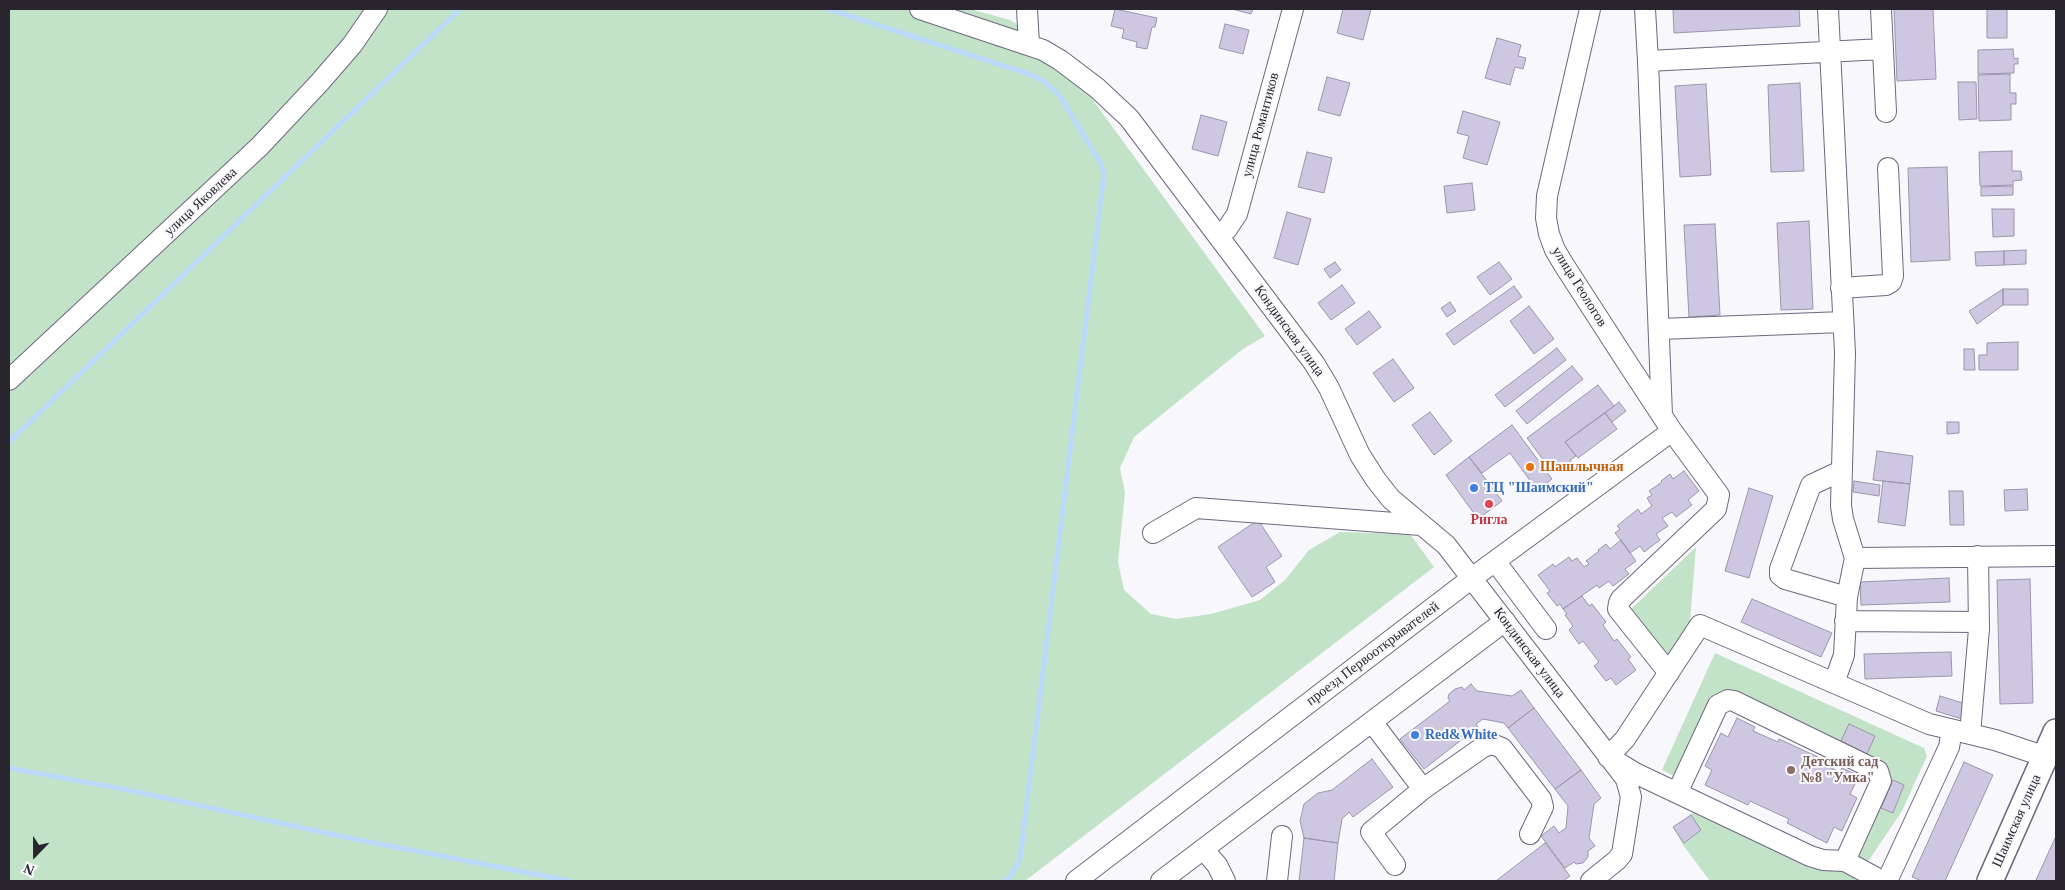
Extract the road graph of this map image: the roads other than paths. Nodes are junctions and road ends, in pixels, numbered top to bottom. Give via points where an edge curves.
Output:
1 (376, 9) edge
2 (920, 9) edge
3 (1026, 9) edge
4 (1293, 9) edge
5 (1590, 9) edge
6 (1644, 9) edge
7 (1828, 9) edge
8 (1880, 9) edge
9 (1029, 44) junction
10 (1883, 49) junction
11 (1830, 52) junction
12 (1648, 61) junction
13 (1886, 112) dead end
14 (1888, 168) dead end
15 (1219, 236) junction
16 (1842, 288) junction
17 (1843, 322) junction
18 (1660, 329) junction
19 (9, 380) edge
20 (1667, 423) junction
21 (1841, 471) junction
22 (1421, 525) junction
23 (1153, 533) dead end
24 (1978, 556) junction
25 (2056, 556) edge
26 (1855, 558) junction
27 (1495, 561) junction
28 (1472, 578) junction
29 (1847, 597) junction
30 (1505, 621) junction
31 (1845, 621) junction
32 (1979, 622) junction
33 (1546, 629) dead end
34 (1670, 673) junction
35 (1834, 683) junction
36 (1372, 722) junction
37 (1961, 732) junction
38 (2053, 741) edge
39 (1608, 757) junction
40 (1630, 776) junction
41 (1423, 789) junction
42 (1677, 792) junction
43 (1530, 834) dead end
44 (1282, 836) dead end
45 (1203, 849) junction
46 (1845, 861) junction
47 (1395, 865) dead end
48 (1076, 881) edge
49 (1161, 881) edge
50 (1226, 881) edge
51 (1277, 881) edge
52 (1591, 881) edge
53 (1882, 881) edge
54 (1887, 881) edge
55 (1990, 881) edge

1 - 19 street, улица Яковлева via 327,75 260,146
2 - 9 street, Кондинская улица
3 - 9 street
4 - 15 street, улица Романтиков via 1236,214 1228,229
5 - 20 street, улица Геологов via 1547,196 1546,218 1555,250
6 - 12 street
7 - 11 street
8 - 10 street
9 - 15 street, Кондинская улица via 1060,60 1129,118
10 - 11 street
10 - 13 street
11 - 12 street
11 - 16 street
12 - 18 street
14 - 16 street via 1891,282
15 - 22 street, Кондинская улица via 1314,363 1376,480
16 - 17 street
17 - 18 street
17 - 21 street via 1845,373
18 - 20 street
20 - 27 street, проезд Первооткрывателей
20 - 34 street, улица Геологов via 1719,495 1718,502 1716,509 1621,599 1618,609
21 - 26 street via 1843,519
21 - 29 street via 1811,485 1780,575 1785,580
22 - 23 street via 1196,508
22 - 28 street, Кондинская улица via 1446,545
24 - 25 street
24 - 26 street
24 - 32 street
26 - 29 street
27 - 28 street, проезд Первооткрывателей
27 - 33 street
28 - 30 street, Кондинская улица
28 - 48 street, проезд Первооткрывателей
29 - 31 street
30 - 36 street
30 - 39 street, Кондинская улица
31 - 32 street
31 - 35 street via 1844,654
32 - 37 street via 1978,658
34 - 35 street via 1700,624
34 - 39 street via 1625,739
35 - 37 street via 1904,714
36 - 41 street
36 - 45 street
37 - 38 street
37 - 54 street via 1949,746
38 - 55 main road, Шаимская улица
39 - 40 street, Кондинская улица
40 - 42 street
40 - 52 street via 1631,796 1622,854
41 - 43 street via 1483,747 1492,744 1502,748 1541,799 1543,807
41 - 47 street via 1372,832
42 - 46 street via 1810,856
42 - 46 street via 1718,705 1734,701 1878,771 1881,781
44 - 51 street
45 - 49 street
45 - 50 street
46 - 53 street

